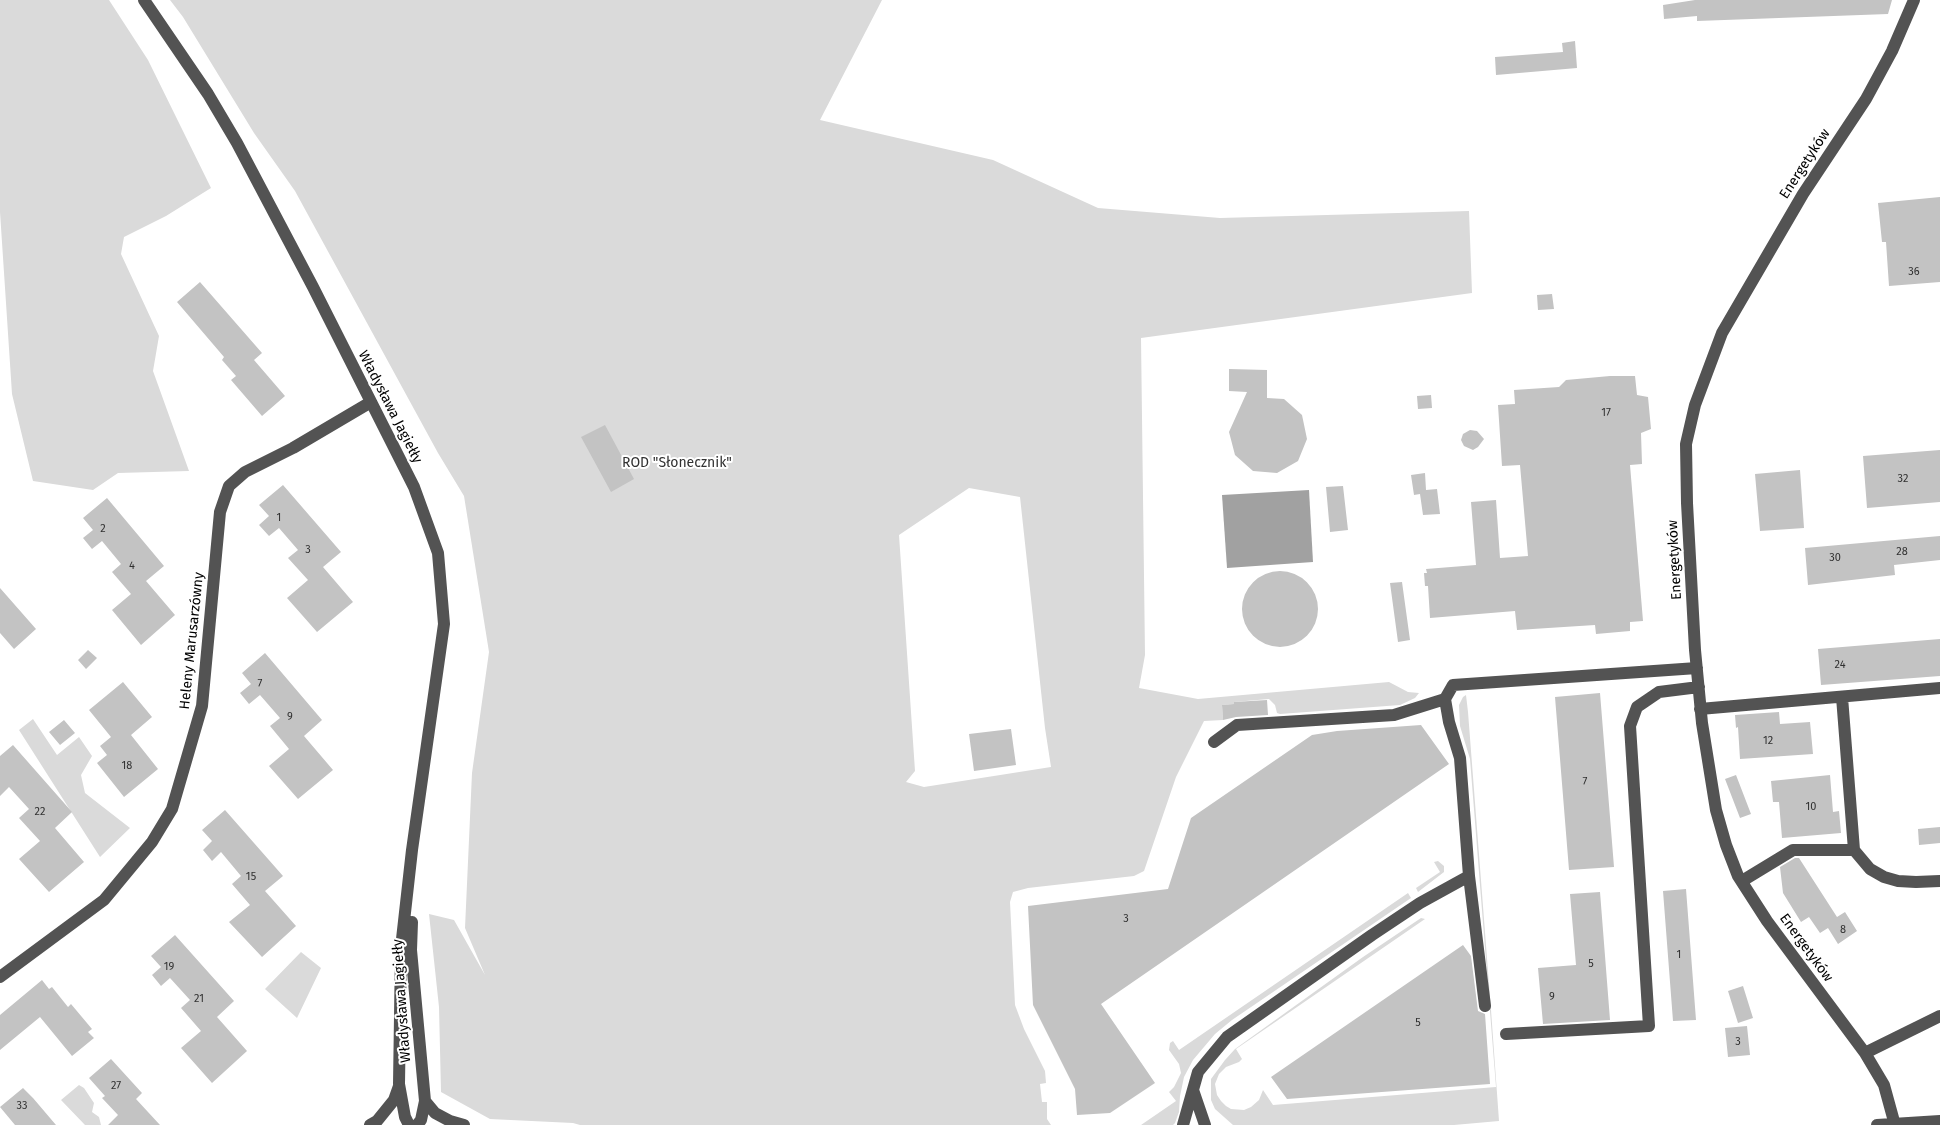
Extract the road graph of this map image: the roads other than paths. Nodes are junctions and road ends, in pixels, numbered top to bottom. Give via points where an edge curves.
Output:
1 (144, 0) edge
2 (1914, 0) edge
3 (371, 402) junction
4 (1697, 668) junction
5 (1699, 687) junction
6 (1940, 688) edge
7 (1842, 696) junction
8 (1445, 699) junction
9 (1700, 709) junction
10 (1214, 742) dead end
11 (1854, 850) junction
12 (409, 873) junction
13 (1469, 876) junction
14 (1940, 880) edge
15 (1742, 881) junction
16 (0, 977) edge
17 (1484, 1006) dead end
18 (1940, 1016) edge
19 (1506, 1034) dead end
20 (1865, 1054) junction
21 (399, 1084) junction
22 (1193, 1090) junction
23 (425, 1101) junction
24 (1940, 1121) edge
25 (1895, 1124) edge
26 (370, 1125) edge
27 (409, 1125) edge
28 (417, 1125) edge
29 (464, 1125) edge
30 (1183, 1125) edge
31 (1205, 1125) edge
32 (1877, 1125) edge

1 - 3 street, Władysława Jagiełły via 237,143
2 - 4 street, Energetyków via 1866,99 1803,194 1722,333 1695,405 1686,444
3 - 12 street, Władysława Jagiełły via 414,487 438,553 442,582 444,624
3 - 16 street, Heleny Marusarzówny via 245,472 229,486 220,512 202,706 172,809 152,842 104,900
4 - 5 street, Energetyków
4 - 8 street via 1452,685
5 - 9 street, Energetyków
5 - 19 street via 1659,692 1637,706 1630,726 1649,1026
6 - 7 street
7 - 9 street
7 - 11 street
8 - 10 street via 1394,715 1237,725
8 - 13 street via 1464,787
9 - 15 street, Energetyków via 1716,810 1726,845
11 - 14 street via 1870,869 1884,877 1916,882
11 - 15 street via 1793,850
12 - 21 street, Władysława Jagiełły via 401,948
12 - 23 street, Władysława Jagiełły via 411,950
13 - 17 street
13 - 22 street via 1420,903 1238,1028 1204,1064
15 - 20 street, Energetyków via 1767,921
18 - 20 street
20 - 25 street, Energetyków via 1884,1085
21 - 26 street via 394,1100
21 - 27 street, Władysława Jagiełły
22 - 30 street
22 - 31 street
23 - 28 street, Władysława Jagiełły
23 - 29 street via 435,1113
24 - 25 street
25 - 32 street

